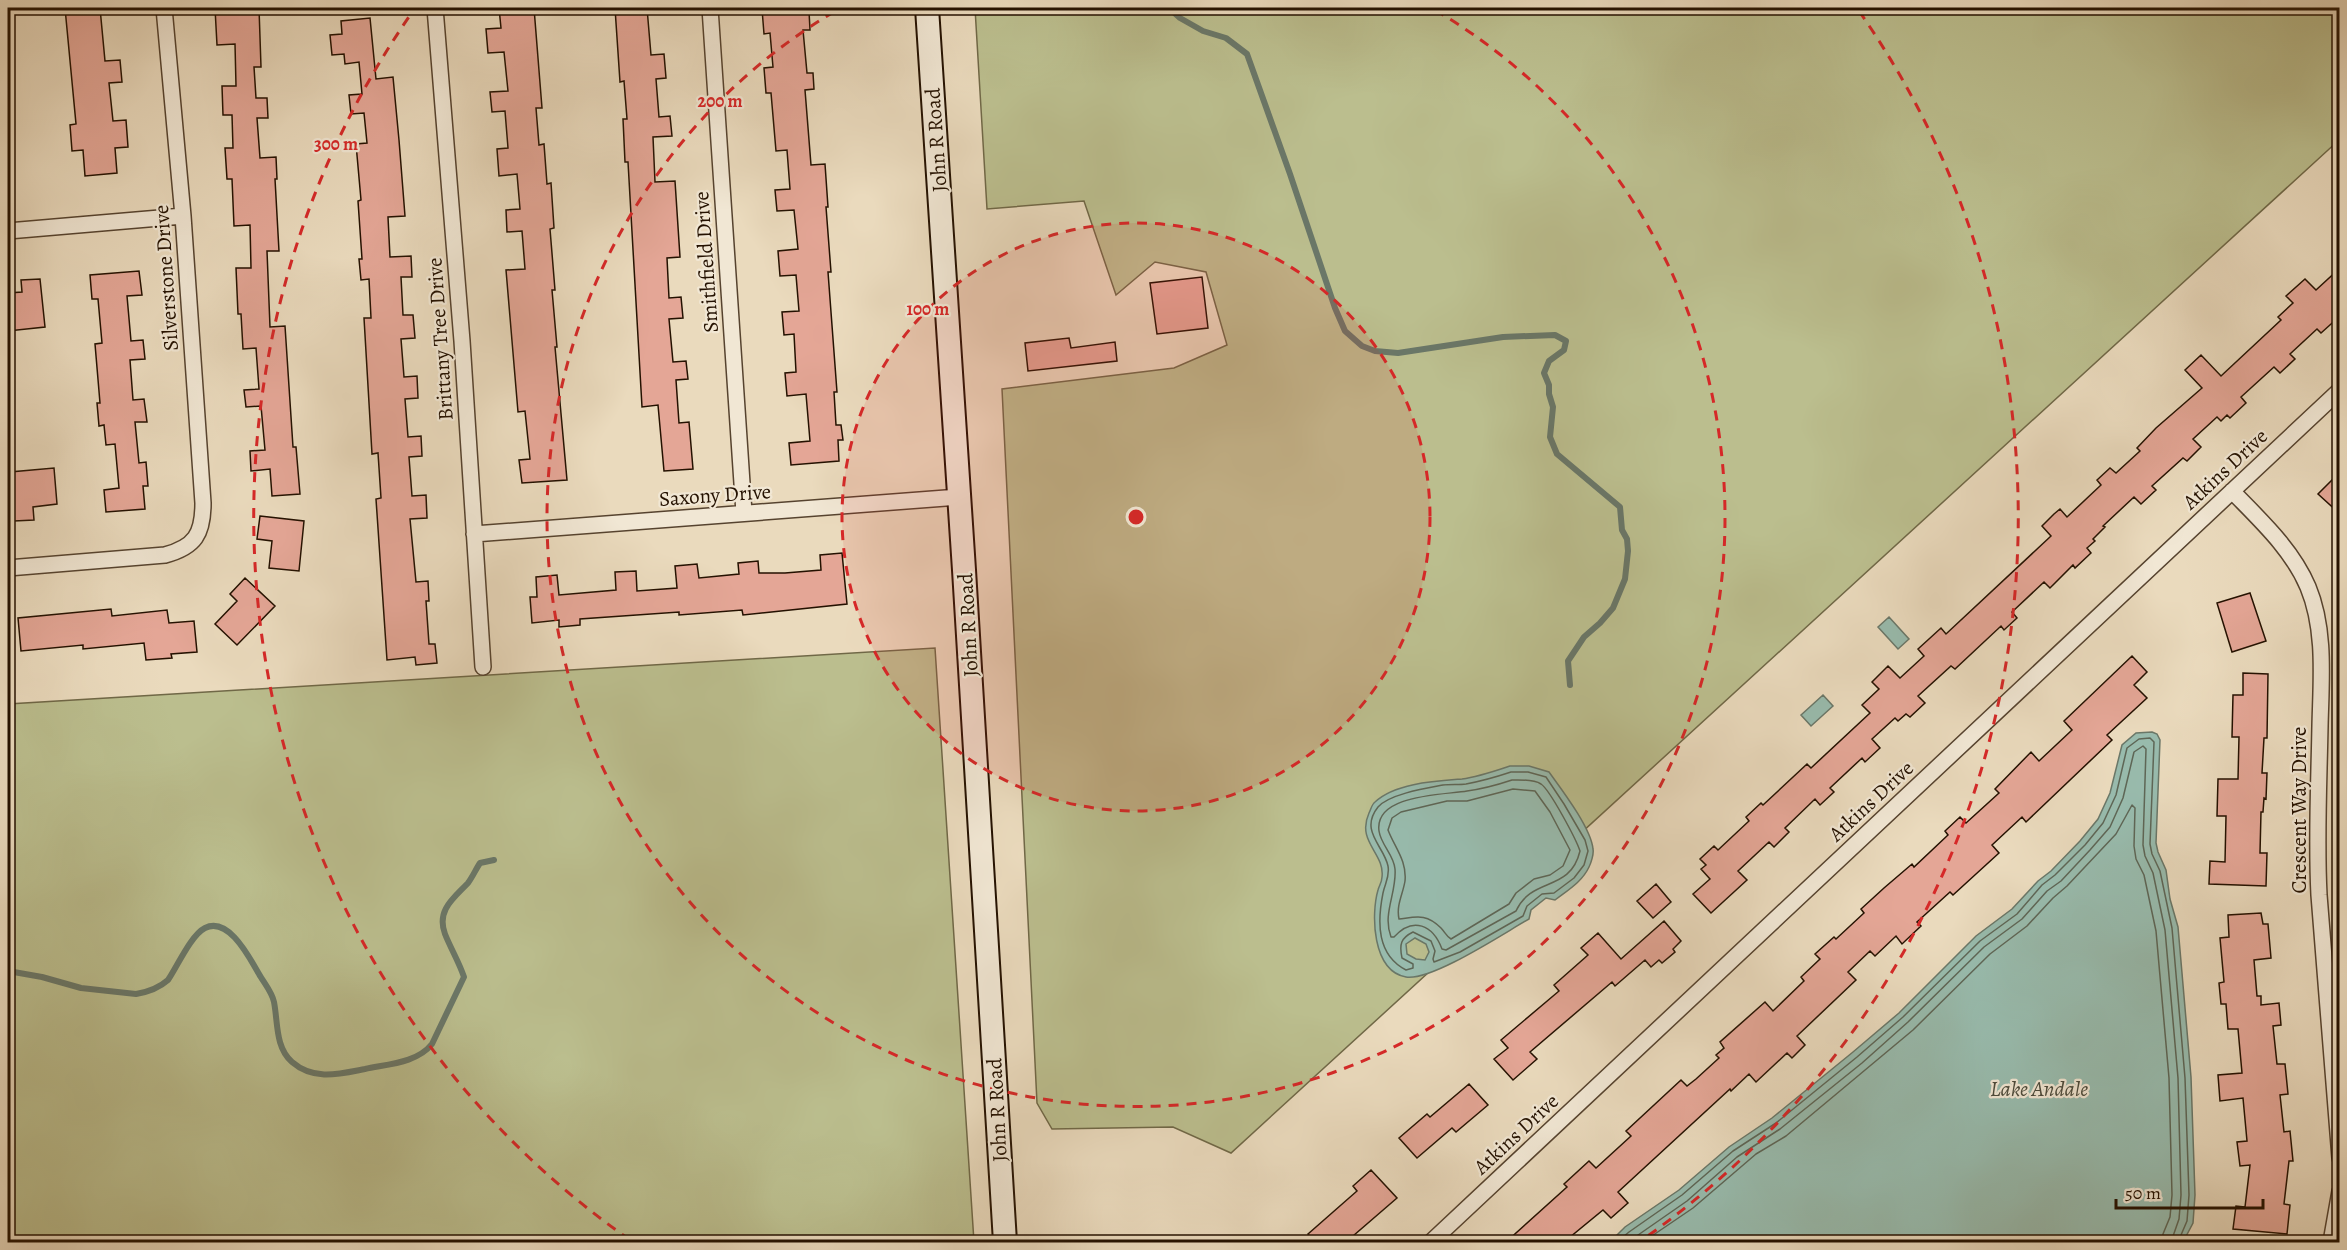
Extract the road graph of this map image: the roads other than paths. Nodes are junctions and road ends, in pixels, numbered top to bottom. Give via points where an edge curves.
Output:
1 (164, 8) edge
2 (435, 8) edge
3 (710, 8) edge
4 (927, 8) edge
5 (183, 216) junction
6 (8, 231) edge
7 (2340, 390) edge
8 (2232, 491) junction
9 (959, 497) junction
10 (744, 513) junction
11 (474, 534) junction
12 (8, 568) edge
13 (483, 667) dead end
14 (2340, 1158) edge
15 (2340, 1191) edge
16 (2335, 1239) edge
17 (1005, 1242) edge
18 (1431, 1242) edge

1 - 5 street, Silverstone Drive
2 - 11 street, Brittany Tree Drive
3 - 10 street, Smithfield Drive
4 - 9 main road, John R Road
5 - 6 street
5 - 12 street, Silverstone Drive via 203,503 200,529 184,549 165,555
7 - 8 street, Atkins Drive
8 - 14 street, Crescent Way Drive via 2283,545 2308,587 2316,612 2321,672 2318,876
8 - 18 street, Atkins Drive
9 - 10 street, Saxony Drive
9 - 17 main road, John R Road
10 - 11 street, Saxony Drive
11 - 13 street, Brittany Tree Drive
15 - 16 street

